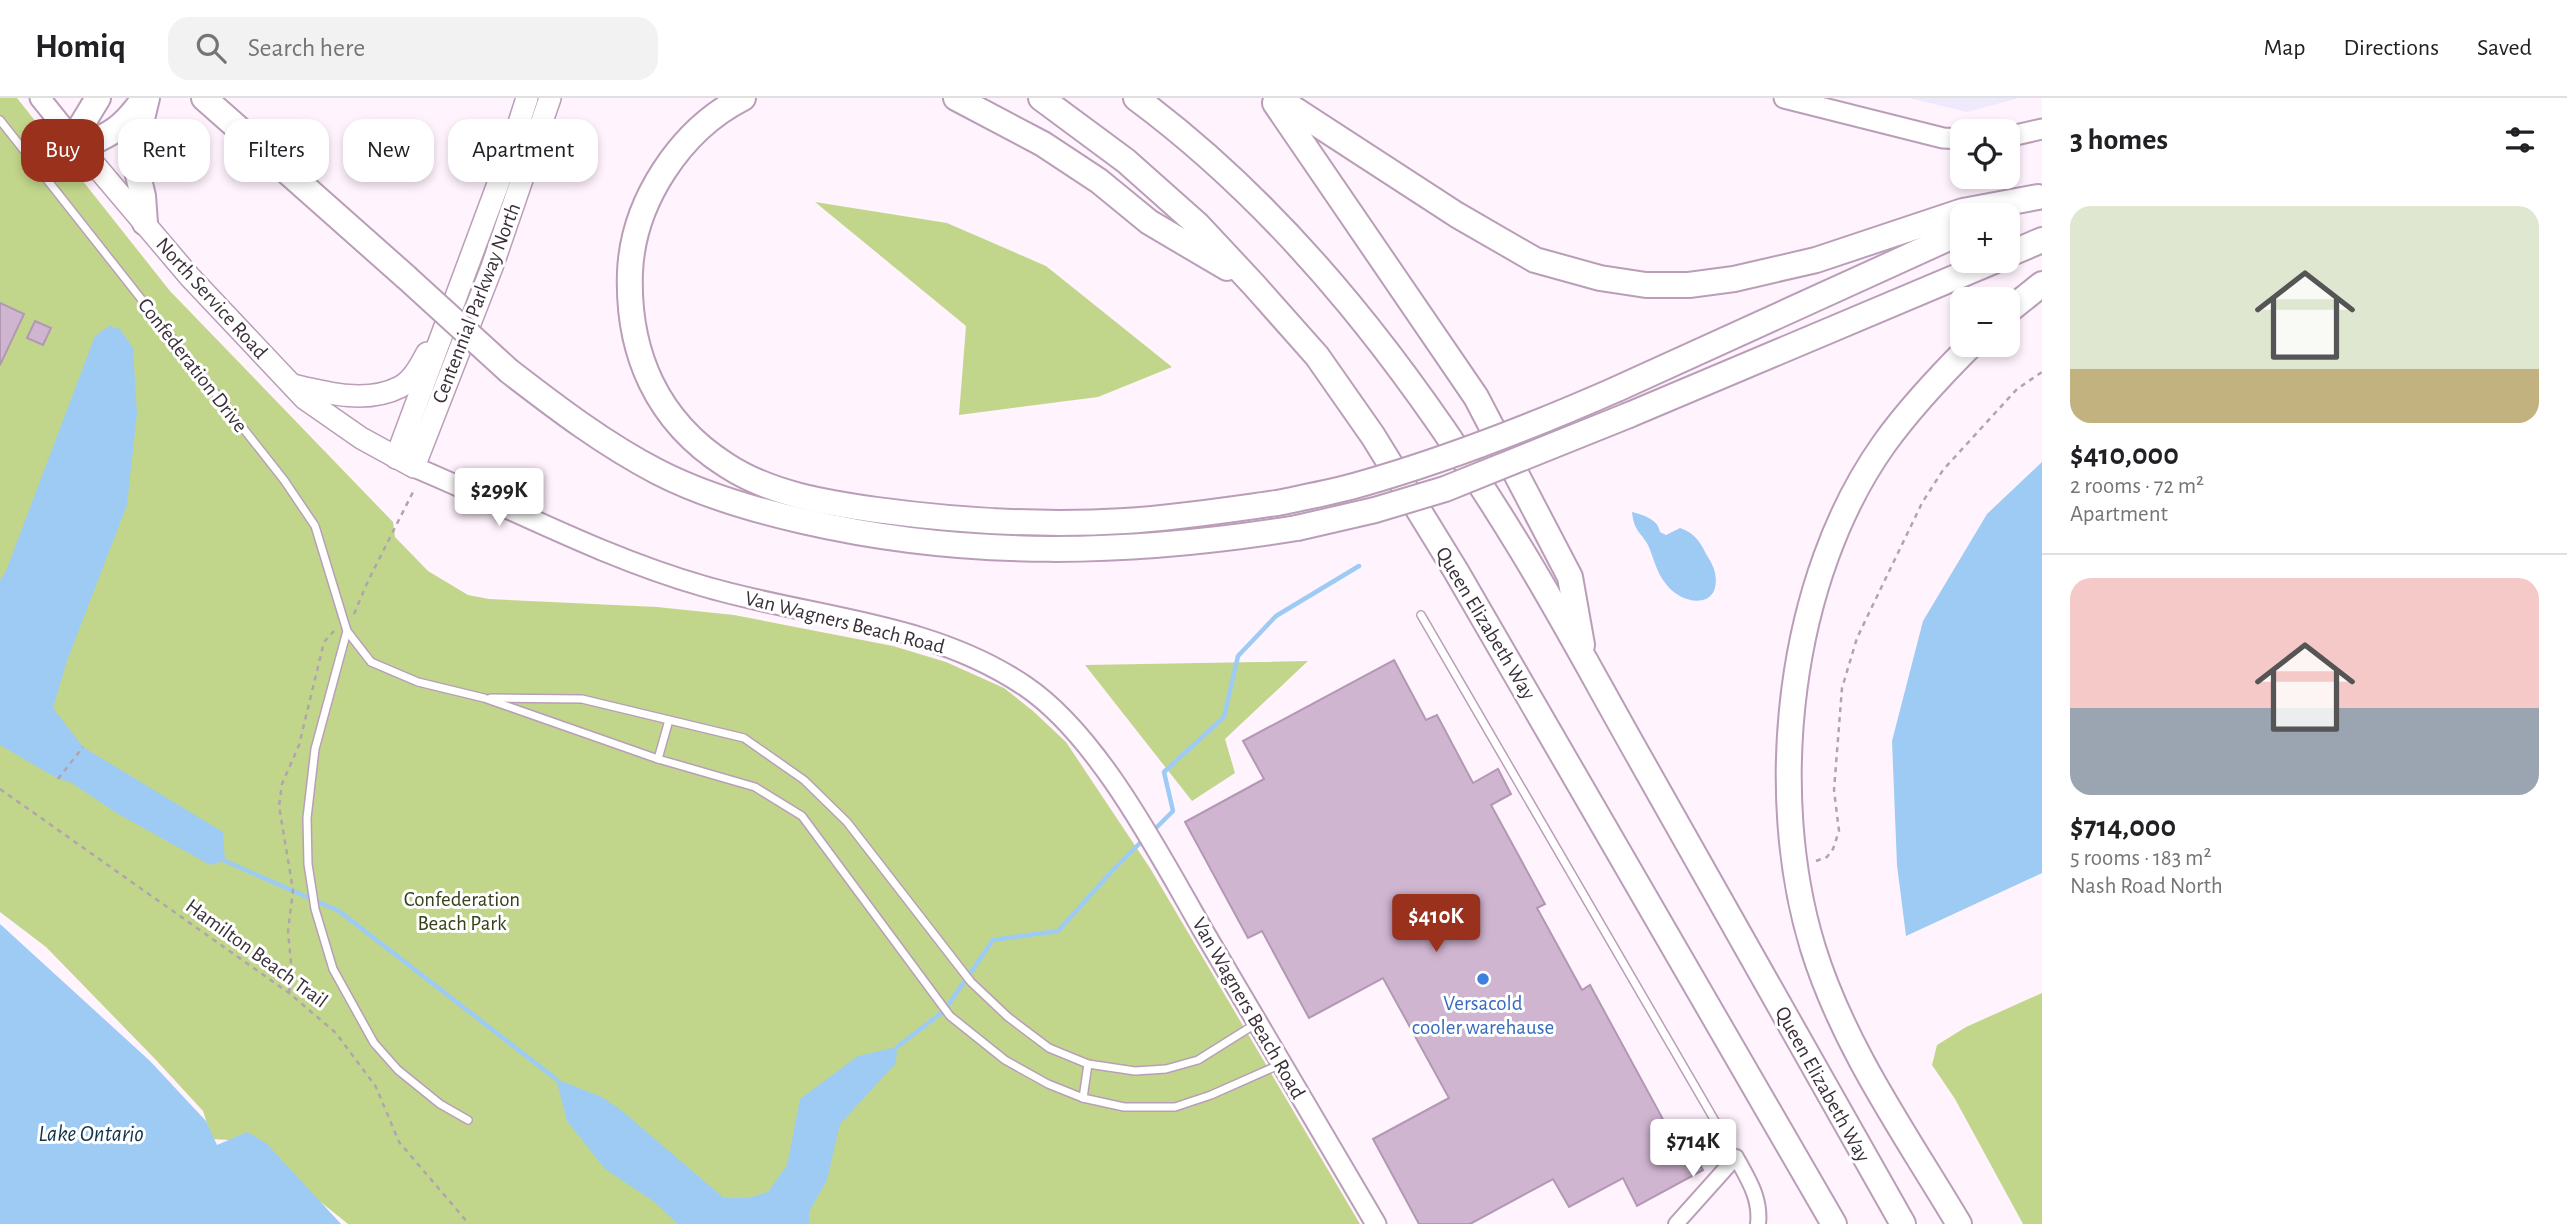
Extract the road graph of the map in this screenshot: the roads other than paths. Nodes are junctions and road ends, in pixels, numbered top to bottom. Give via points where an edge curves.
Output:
1 (40, 98) edge
2 (98, 98) edge
3 (146, 98) edge
4 (527, 98) edge
5 (550, 98) edge
6 (743, 98) edge
7 (956, 98) edge
8 (1041, 98) edge
9 (1136, 98) edge
10 (1274, 98) edge
11 (1784, 98) edge
12 (205, 99) edge
13 (57, 119) edge
14 (88, 119) edge
15 (0, 120) edge
16 (2042, 129) edge
17 (2020, 134) edge
18 (104, 135) edge
19 (1950, 138) edge
20 (104, 175) edge
21 (2040, 196) edge
22 (2020, 205) edge
23 (145, 223) junction
24 (1950, 237) edge
25 (2042, 240) edge
26 (2020, 249) edge
27 (1966, 273) edge
28 (2042, 284) edge
29 (1254, 285) junction
30 (2020, 302) edge
31 (442, 336) junction
32 (1958, 357) edge
33 (292, 385) junction
34 (405, 462) junction
35 (1421, 615) dead end
36 (347, 631) junction
37 (1586, 663) junction
38 (484, 698) junction
39 (669, 720) junction
40 (658, 758) junction
41 (1258, 1023) junction
42 (1282, 1063) junction
43 (1088, 1064) junction
44 (1083, 1098) junction
45 (468, 1120) dead end
46 (1736, 1157) junction
47 (1376, 1224) edge
48 (1676, 1224) edge
49 (1758, 1224) edge
50 (1834, 1224) edge
51 (1902, 1224) edge
52 (1959, 1224) edge

1 - 13 street, North Service Road
2 - 14 highway
3 - 18 highway via 116,132
3 - 23 highway via 135,148
4 - 31 main road, Centennial Parkway North
5 - 34 main road, Centennial Parkway North via 492,267
6 - 24 highway, bridge via 703,124 674,156 649,198 631,259 629,298 634,340 644,369 680,427 705,450 757,481 849,506 935,518 1125,521 1277,503 1358,485 1524,430
7 - 29 highway via 1043,144 1149,222
8 - 29 highway, Queen Elizabeth Way via 1126,161 1198,225
9 - 37 highway, Queen Elizabeth Way via 1229,176 1308,256 1386,349 1520,546
10 - 21 highway via 1535,260 1646,285 1734,279 1816,260 1963,211
10 - 37 highway via 1476,397 1570,577
11 - 19 street
12 - 27 highway, bridge via 509,371 625,453 718,497 779,516 929,543 1093,550 1228,539 1376,510 1445,489
15 - 36 lane, Confederation Drive via 284,480 315,526
16 - 17 street
20 - 23 main road, North Service Road
21 - 22 highway
23 - 33 main road, North Service Road
25 - 26 highway
28 - 30 highway
29 - 50 highway, Queen Elizabeth Way via 1317,356 1374,436
31 - 33 main road via 400,387 364,396
31 - 34 main road, Centennial Parkway North
32 - 52 highway via 1883,445 1825,558 1797,658 1788,736 1791,834 1813,948 1856,1050
33 - 34 main road, North Service Road via 361,438
34 - 41 street, Van Wagners Beach Road via 530,521 652,571 964,651 1026,686 1065,721 1104,768
35 - 46 lane
36 - 38 lane via 371,662 418,682
36 - 45 lane via 315,749 307,818 315,909 333,969 374,1043 408,1078
37 - 51 highway, Queen Elizabeth Way
38 - 39 lane via 582,699
38 - 40 lane
39 - 40 lane
39 - 43 lane via 744,738 804,780 847,822 971,982 1049,1048
40 - 44 lane via 755,787 802,816 950,1016 1005,1060
41 - 42 street, Van Wagners Beach Road
41 - 43 lane via 1198,1060 1167,1069 1135,1071
42 - 44 lane via 1175,1107 1124,1107
42 - 47 street, Van Wagners Beach Road
43 - 44 lane
46 - 48 street
46 - 49 street via 1752,1186

